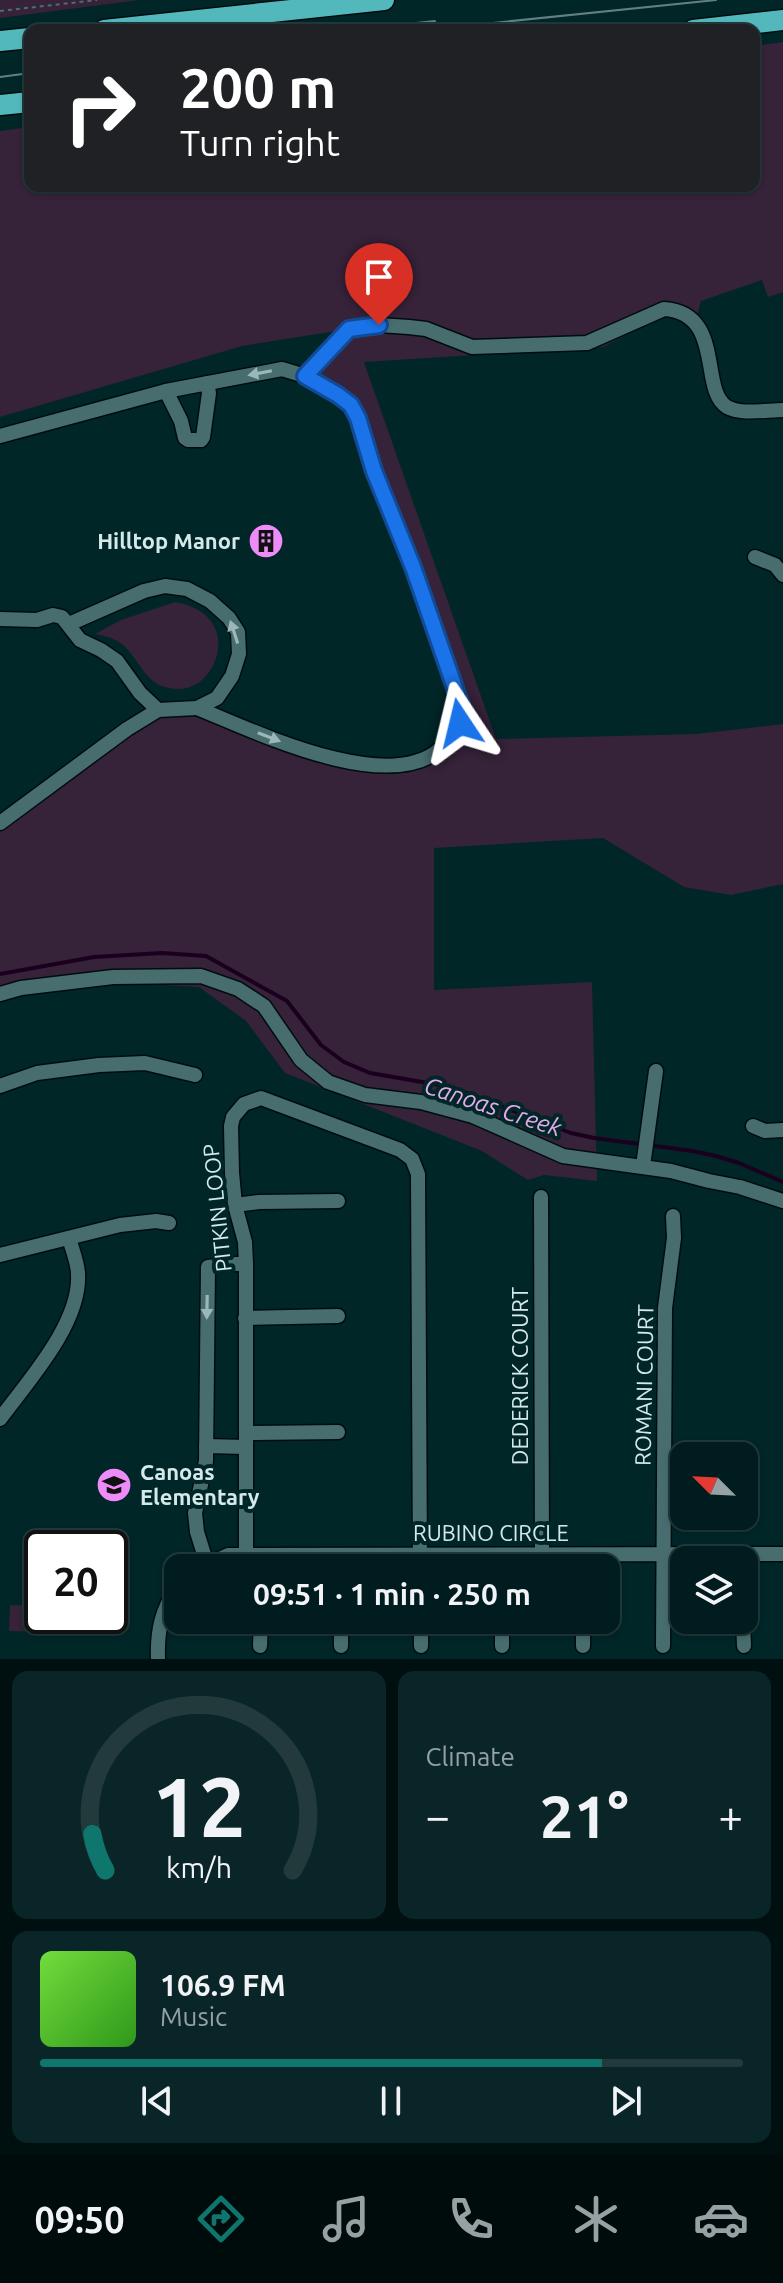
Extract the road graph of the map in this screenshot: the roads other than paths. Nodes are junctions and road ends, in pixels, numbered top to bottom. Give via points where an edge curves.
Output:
1 (384, 0) edge
2 (783, 20) edge
3 (160, 24) edge
4 (747, 24) edge
5 (24, 39) edge
6 (0, 41) edge
7 (24, 103) edge
8 (0, 105) edge
9 (305, 376) junction
10 (207, 383) junction
11 (166, 391) junction
12 (783, 410) edge
13 (0, 436) edge
14 (755, 557) dead end
15 (783, 575) edge
16 (0, 619) edge
17 (69, 624) junction
18 (197, 708) junction
19 (158, 710) junction
20 (0, 823) edge
21 (0, 994) edge
22 (656, 1071) dead end
23 (195, 1075) dead end
24 (0, 1086) edge
25 (753, 1126) dead end
26 (783, 1130) edge
27 (644, 1164) junction
28 (541, 1197) dead end
29 (338, 1201) dead end
30 (783, 1201) edge
31 (235, 1205) junction
32 (673, 1216) dead end
33 (169, 1223) dead end
34 (69, 1238) junction
35 (0, 1255) edge
36 (246, 1264) junction
37 (338, 1316) dead end
38 (245, 1318) junction
39 (0, 1419) edge
40 (338, 1432) dead end
41 (246, 1440) junction
42 (206, 1446) junction
43 (202, 1554) edge
44 (246, 1554) edge
45 (420, 1554) edge
46 (542, 1554) edge
47 (665, 1554) junction
48 (670, 1554) edge
49 (783, 1554) edge
50 (758, 1556) edge
51 (620, 1558) edge
52 (164, 1613) edge
53 (260, 1634) edge
54 (341, 1634) edge
55 (421, 1634) edge
56 (502, 1634) edge
57 (583, 1634) edge
58 (744, 1634) edge
59 (260, 1646) dead end
60 (341, 1646) dead end
61 (421, 1646) dead end
62 (502, 1646) dead end
63 (583, 1646) dead end
64 (663, 1646) dead end
65 (744, 1646) dead end
66 (158, 1659) edge

1 - 3 highway
2 - 4 highway
5 - 6 highway
7 - 8 highway
9 -> 10 street via 282,369
9 - 12 street via 349,329 426,329 472,347 587,343 664,309 692,319 710,356 716,395 726,407
18 -> 9 street via 275,740 348,762 386,767 432,756 451,740 460,723 462,708 358,418 351,405
10 - 11 street
10 - 11 street via 201,440 185,438
11 - 13 street
14 - 15 street via 775,565
16 - 17 street via 53,615
18 -> 17 street via 217,698 239,654 238,632 210,601 187,589 165,586
17 - 19 street via 80,640 117,661
18 - 19 street
19 - 20 street
21 - 27 street via 113,977 201,976 238,989 264,1006 301,1060 328,1082 365,1095 473,1116 563,1156
22 - 27 street
23 - 24 street via 145,1063 99,1065 37,1073
25 - 26 street
27 - 30 street
28 - 46 street, DEDERICK COURT
29 - 31 street
31 - 36 street, PITKIN LOOP
31 - 45 street, PITKIN LOOP via 231,1126 238,1110 252,1099 269,1099 412,1159 418,1174
32 - 47 street, ROMANI COURT via 665,1308
33 - 34 street via 120,1225
34 - 35 street
34 - 39 street via 78,1274 72,1313
36 - 38 street, PITKIN LOOP
36 -> 42 street via 208,1267
37 - 38 street
38 - 41 street, PITKIN LOOP
40 - 41 street
41 - 42 street
41 - 44 street, PITKIN LOOP
42 - 43 street via 195,1513
47 - 48 street, RUBINO CIRCLE
47 - 51 street, RUBINO CIRCLE
47 - 64 street, ROMANI COURT
49 - 50 street, RUBINO CIRCLE
52 - 66 street
53 - 59 street
54 - 60 street
55 - 61 street
56 - 62 street
57 - 63 street
58 - 65 street

